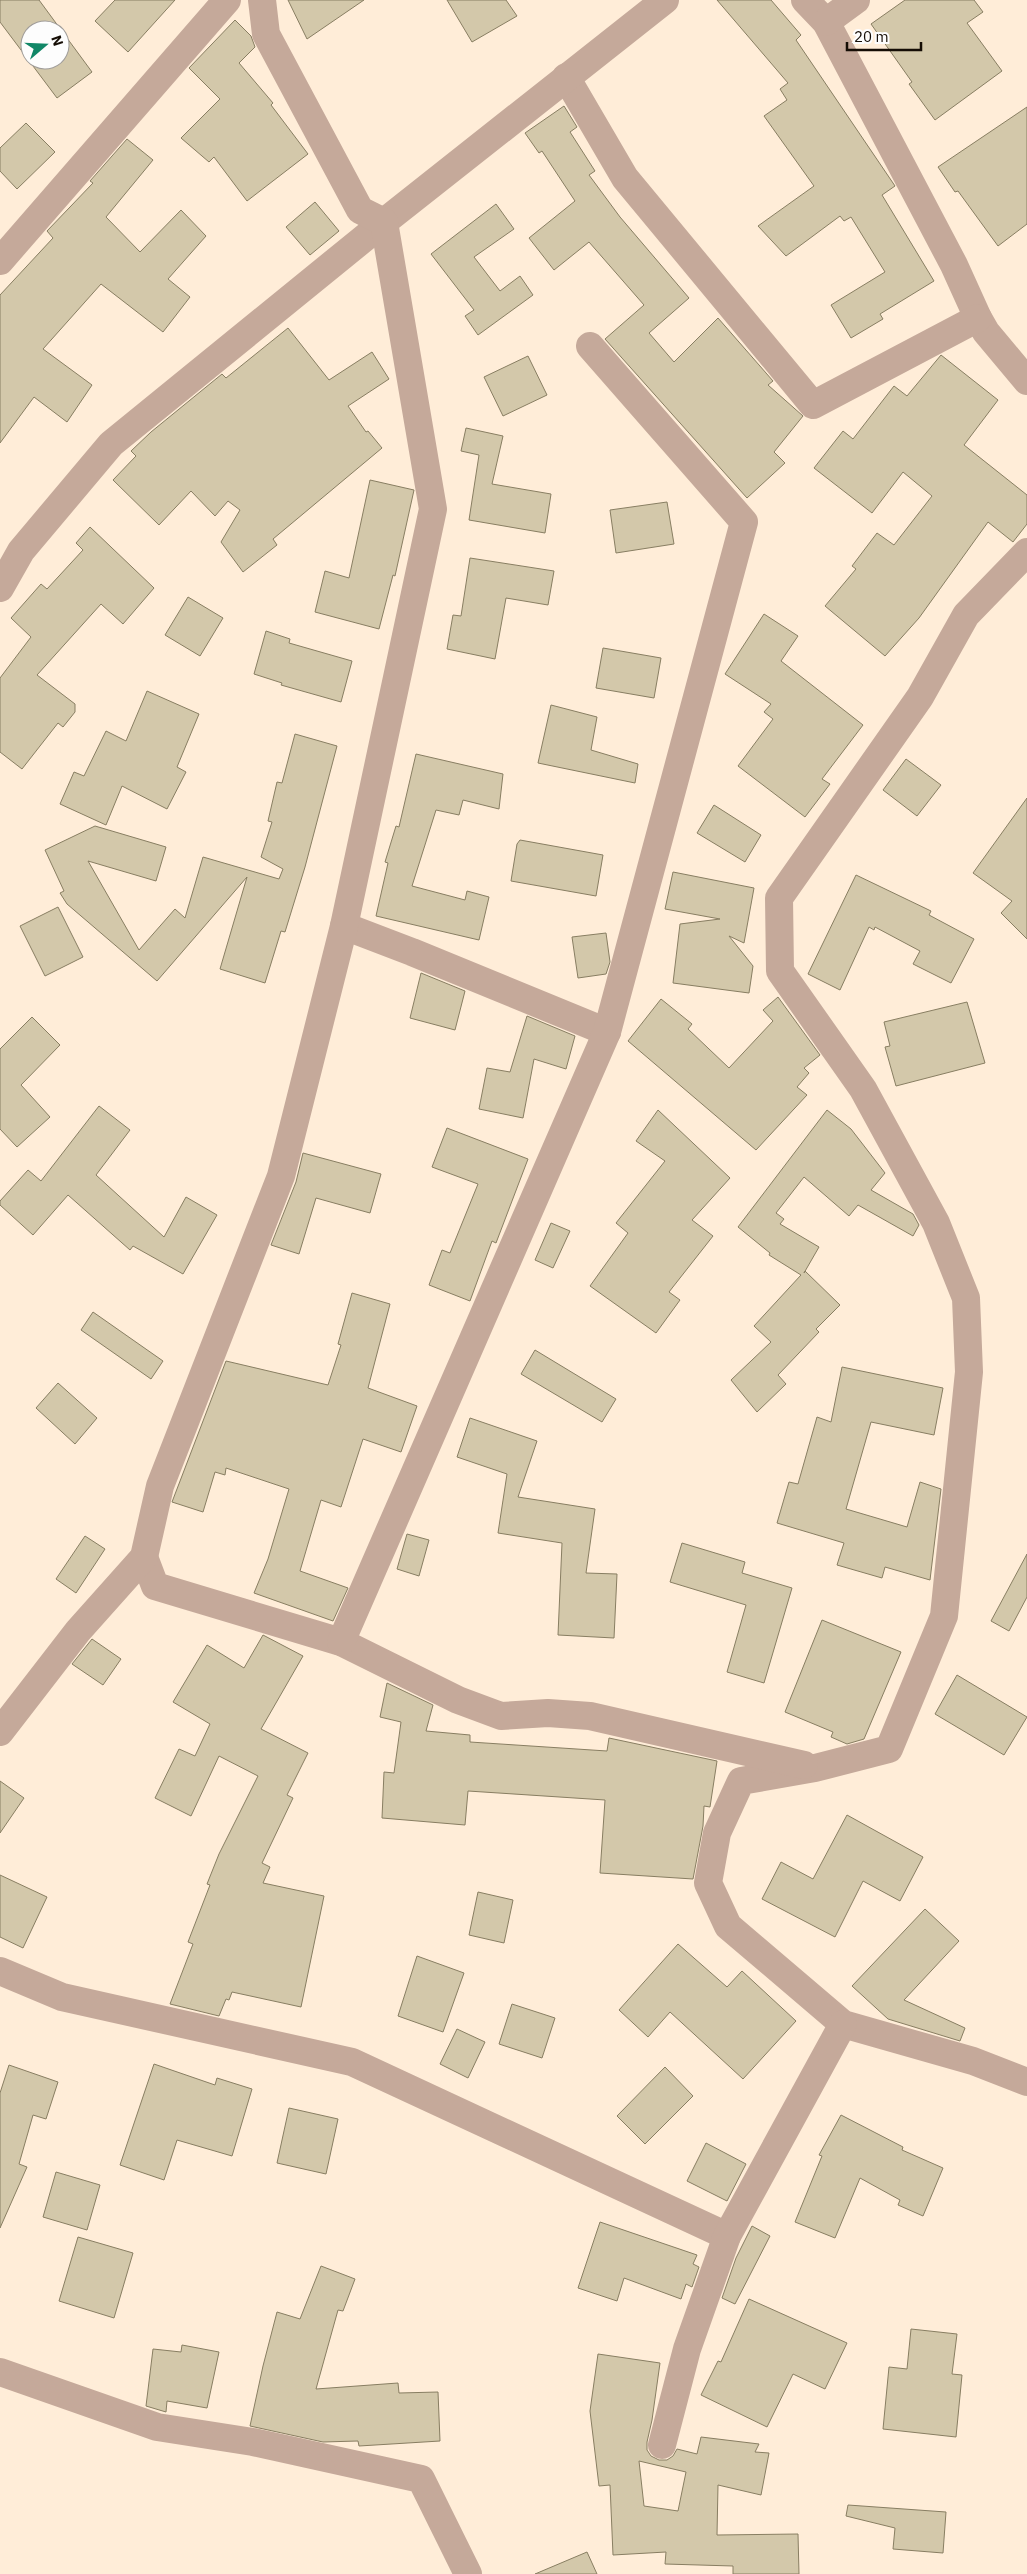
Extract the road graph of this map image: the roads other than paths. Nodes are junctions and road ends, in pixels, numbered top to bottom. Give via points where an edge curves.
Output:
1 (227, 0) edge
2 (262, 0) edge
3 (665, 0) edge
4 (805, 0) edge
5 (856, 0) edge
6 (826, 22) junction
7 (566, 76) junction
8 (384, 222) junction
9 (0, 261) edge
10 (978, 318) junction
11 (590, 346) dead end
12 (1027, 381) edge
13 (1027, 552) edge
14 (0, 588) edge
15 (344, 926) junction
16 (607, 1032) junction
17 (144, 1557) junction
18 (341, 1642) junction
19 (0, 1732) edge
20 (815, 1768) junction
21 (0, 1972) edge
22 (843, 2024) junction
23 (1027, 2082) edge
24 (727, 2236) junction
25 (0, 2372) edge
26 (662, 2445) dead end
27 (468, 2574) edge

1 - 9 street
2 - 8 street via 266,34 360,210
3 - 7 street
4 - 6 street
5 - 6 street
6 - 10 street via 954,265
7 - 8 street
7 - 10 street via 625,178 813,404
8 - 14 street via 111,444 21,550
8 - 15 street via 433,509
10 - 12 street
11 - 16 street via 744,522
13 - 20 street via 966,615 920,697 779,898 780,971 863,1089 936,1223 966,1298 969,1372 944,1616 889,1749
15 - 16 street
15 - 17 street via 281,1176 160,1486
16 - 18 street
17 - 18 street via 155,1586
17 - 19 street via 78,1630
18 - 20 street via 458,1700 501,1716 548,1713 590,1716
20 - 22 street via 741,1781 717,1833 708,1884 728,1926
21 - 24 street via 62,1997 352,2062
22 - 23 street via 973,2061
22 - 24 street
24 - 26 street via 687,2349
25 - 27 street via 157,2427 263,2444 421,2479

